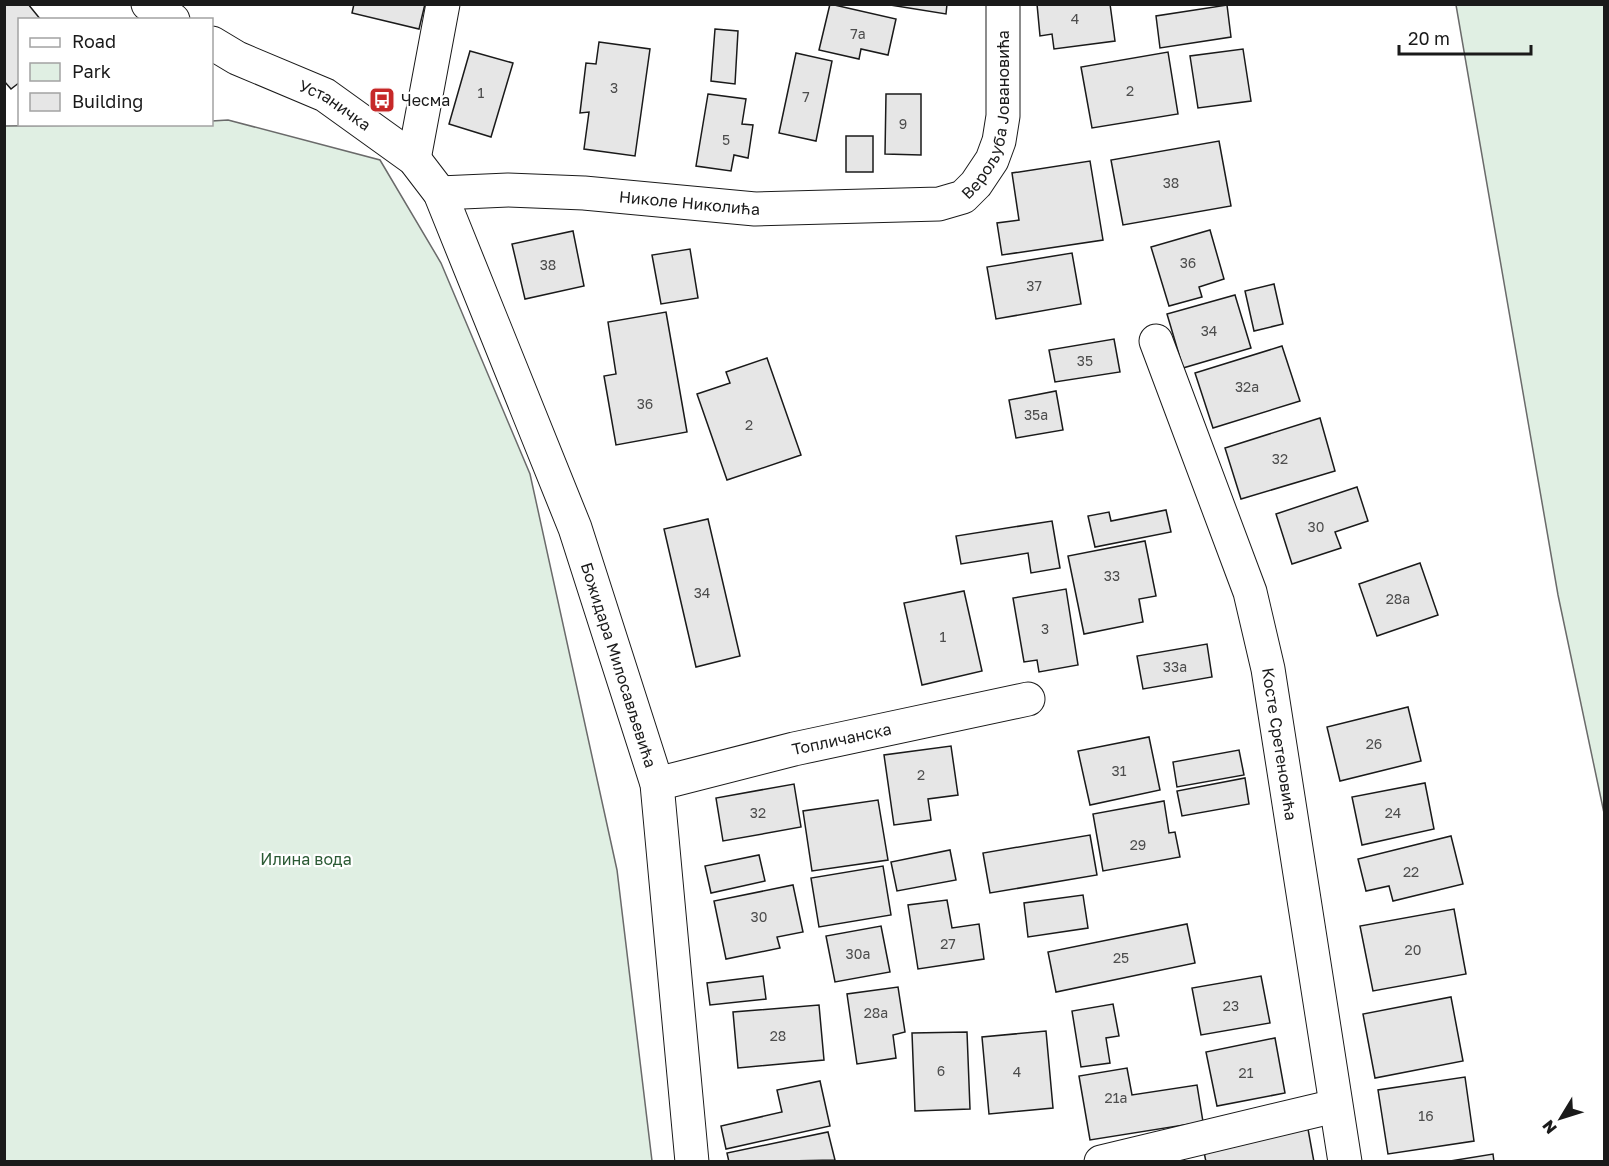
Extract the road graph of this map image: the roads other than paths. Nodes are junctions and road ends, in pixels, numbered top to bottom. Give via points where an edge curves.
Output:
1 (148, 4) edge
2 (443, 4) edge
3 (1003, 4) edge
4 (170, 18) edge
5 (213, 44) edge
6 (414, 159) junction
7 (440, 193) junction
8 (939, 204) joint
9 (1156, 341) dead end
10 (1028, 699) dead end
11 (657, 784) junction
12 (1335, 1106) junction
13 (692, 1161) edge
14 (1101, 1161) edge
15 (1345, 1161) edge

1 - 4 street
2 - 6 street
3 - 8 street, Верољуба Јовановића via 1003,116 999,141 976,184 963,197
5 - 6 street, Устаничка via 237,58 325,95
6 - 7 street, Устаничка
7 - 8 street, Николе Николића via 584,193 755,208
7 - 11 street, Божидара Милосављевића via 575,528
9 - 12 street, Косте Сретеновића via 1250,592 1265,658
10 - 11 street, Топличанска via 794,749
11 - 13 street, Божидара Милосављевића
12 - 14 street
12 - 15 street, Косте Сретеновића

